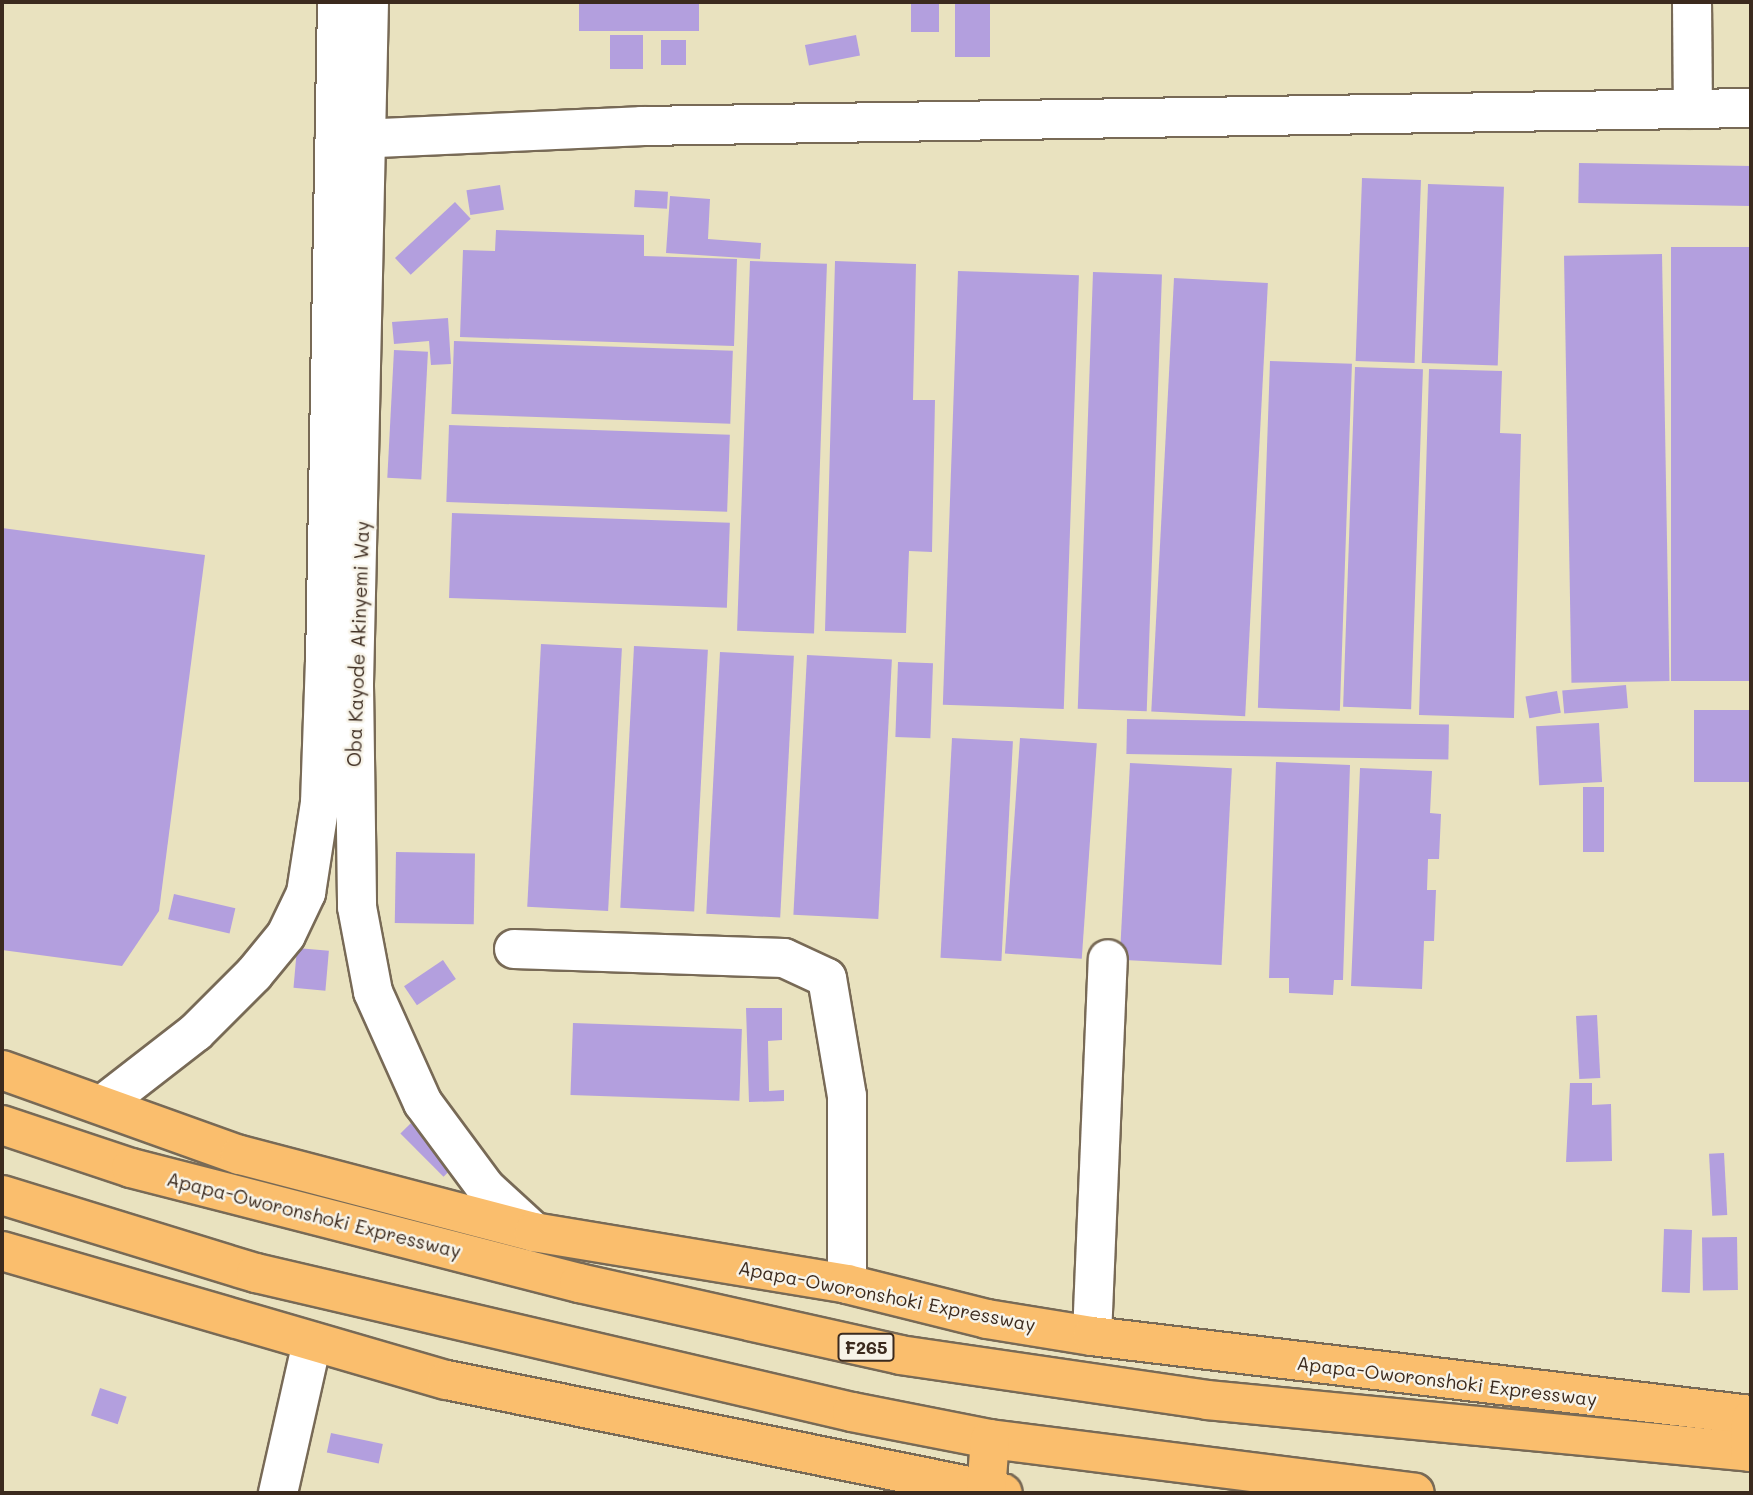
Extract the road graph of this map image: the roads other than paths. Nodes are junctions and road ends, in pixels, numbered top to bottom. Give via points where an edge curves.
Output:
1 (337, 2) edge
2 (369, 2) edge
3 (1692, 2) edge
4 (1751, 108) edge
5 (1693, 109) junction
6 (352, 141) junction
7 (514, 949) dead end
8 (1108, 959) dead end
9 (2, 1070) edge
10 (102, 1105) junction
11 (2, 1125) edge
12 (2, 1195) edge
13 (534, 1232) junction
14 (2, 1251) edge
15 (847, 1284) junction
16 (1092, 1336) junction
17 (312, 1342) junction
18 (1751, 1435) edge
19 (990, 1439) junction
20 (936, 1488) edge
21 (995, 1492) edge
22 (278, 1493) edge
23 (1415, 1493) edge

1 - 6 street, Oba Kayode Akinyemi Way
2 - 6 street, Oba Kayode Akinyemi Way
3 - 5 street
4 - 5 street
5 - 6 street via 642,126
6 - 10 street, Oba Kayode Akinyemi Way via 320,803 306,893 286,935 254,974 196,1032
6 - 13 street, Oba Kayode Akinyemi Way via 358,907 373,992 423,1103 486,1188
7 - 15 street via 784,958 827,978 847,1096
8 - 16 street
9 - 10 main road, Apapa-Oworonshoki Expressway
10 - 13 main road, Apapa-Oworonshoki Expressway via 240,1155
11 - 18 main road, Apapa-Oworonshoki Expressway / F265 via 131,1168 579,1283 900,1355 1207,1400
12 - 19 main road via 256,1273
13 - 15 main road, Apapa-Oworonshoki Expressway
14 - 17 main road
15 - 16 main road, Apapa-Oworonshoki Expressway via 987,1319
16 - 18 main road, Apapa-Oworonshoki Expressway
17 - 20 main road via 447,1380
17 - 22 street
19 - 21 main road
19 - 23 main road
20 - 21 main road

